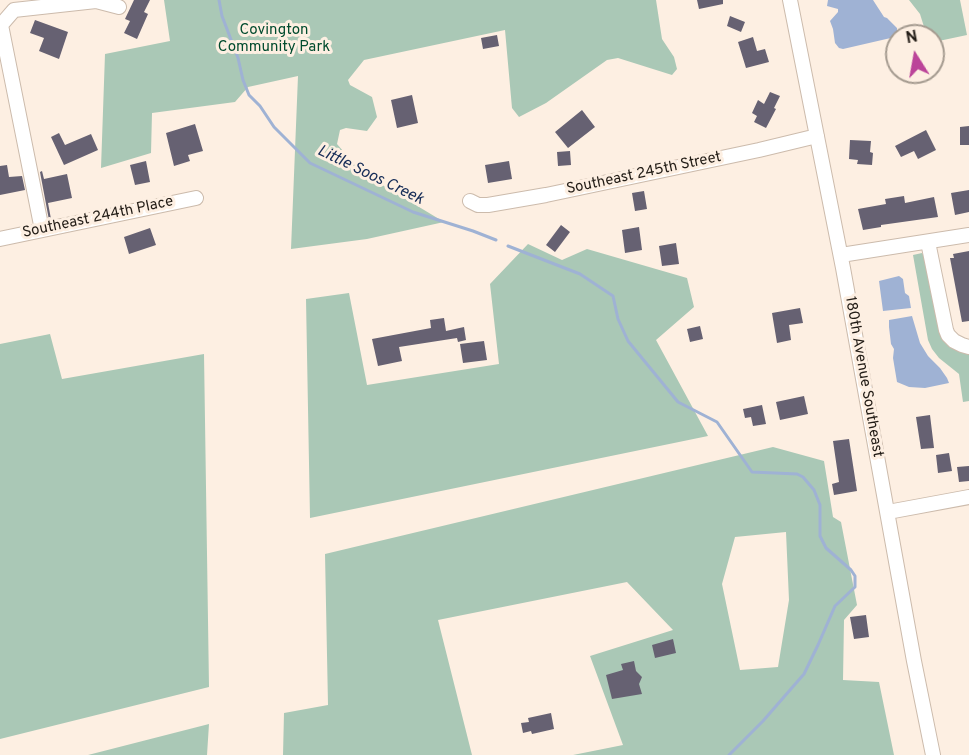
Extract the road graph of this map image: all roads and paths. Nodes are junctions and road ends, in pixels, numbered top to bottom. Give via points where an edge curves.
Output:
1 (790, 0) edge
2 (119, 7) dead end
3 (1, 25) edge
4 (818, 136) junction
5 (196, 198) dead end
6 (470, 201) dead end
7 (42, 230) junction
8 (969, 235) edge
9 (0, 239) edge
10 (928, 242) junction
11 (841, 255) junction
12 (969, 347) edge
13 (969, 497) edge
14 (888, 512) junction
15 (933, 755) edge

1 - 4 street, 180th Avenue Southeast
2 - 3 street via 96,1 14,10
3 - 7 street
4 - 6 street, Southeast 245th Street via 546,195 488,205
4 - 11 street, 180th Avenue Southeast
5 - 7 street, Southeast 244th Place
7 - 9 street, Southeast 244th Place
8 - 10 street
10 - 11 street
10 - 12 street via 945,330 954,341
11 - 14 street, 180th Avenue Southeast
13 - 14 street
14 - 15 street, 180th Avenue Southeast

